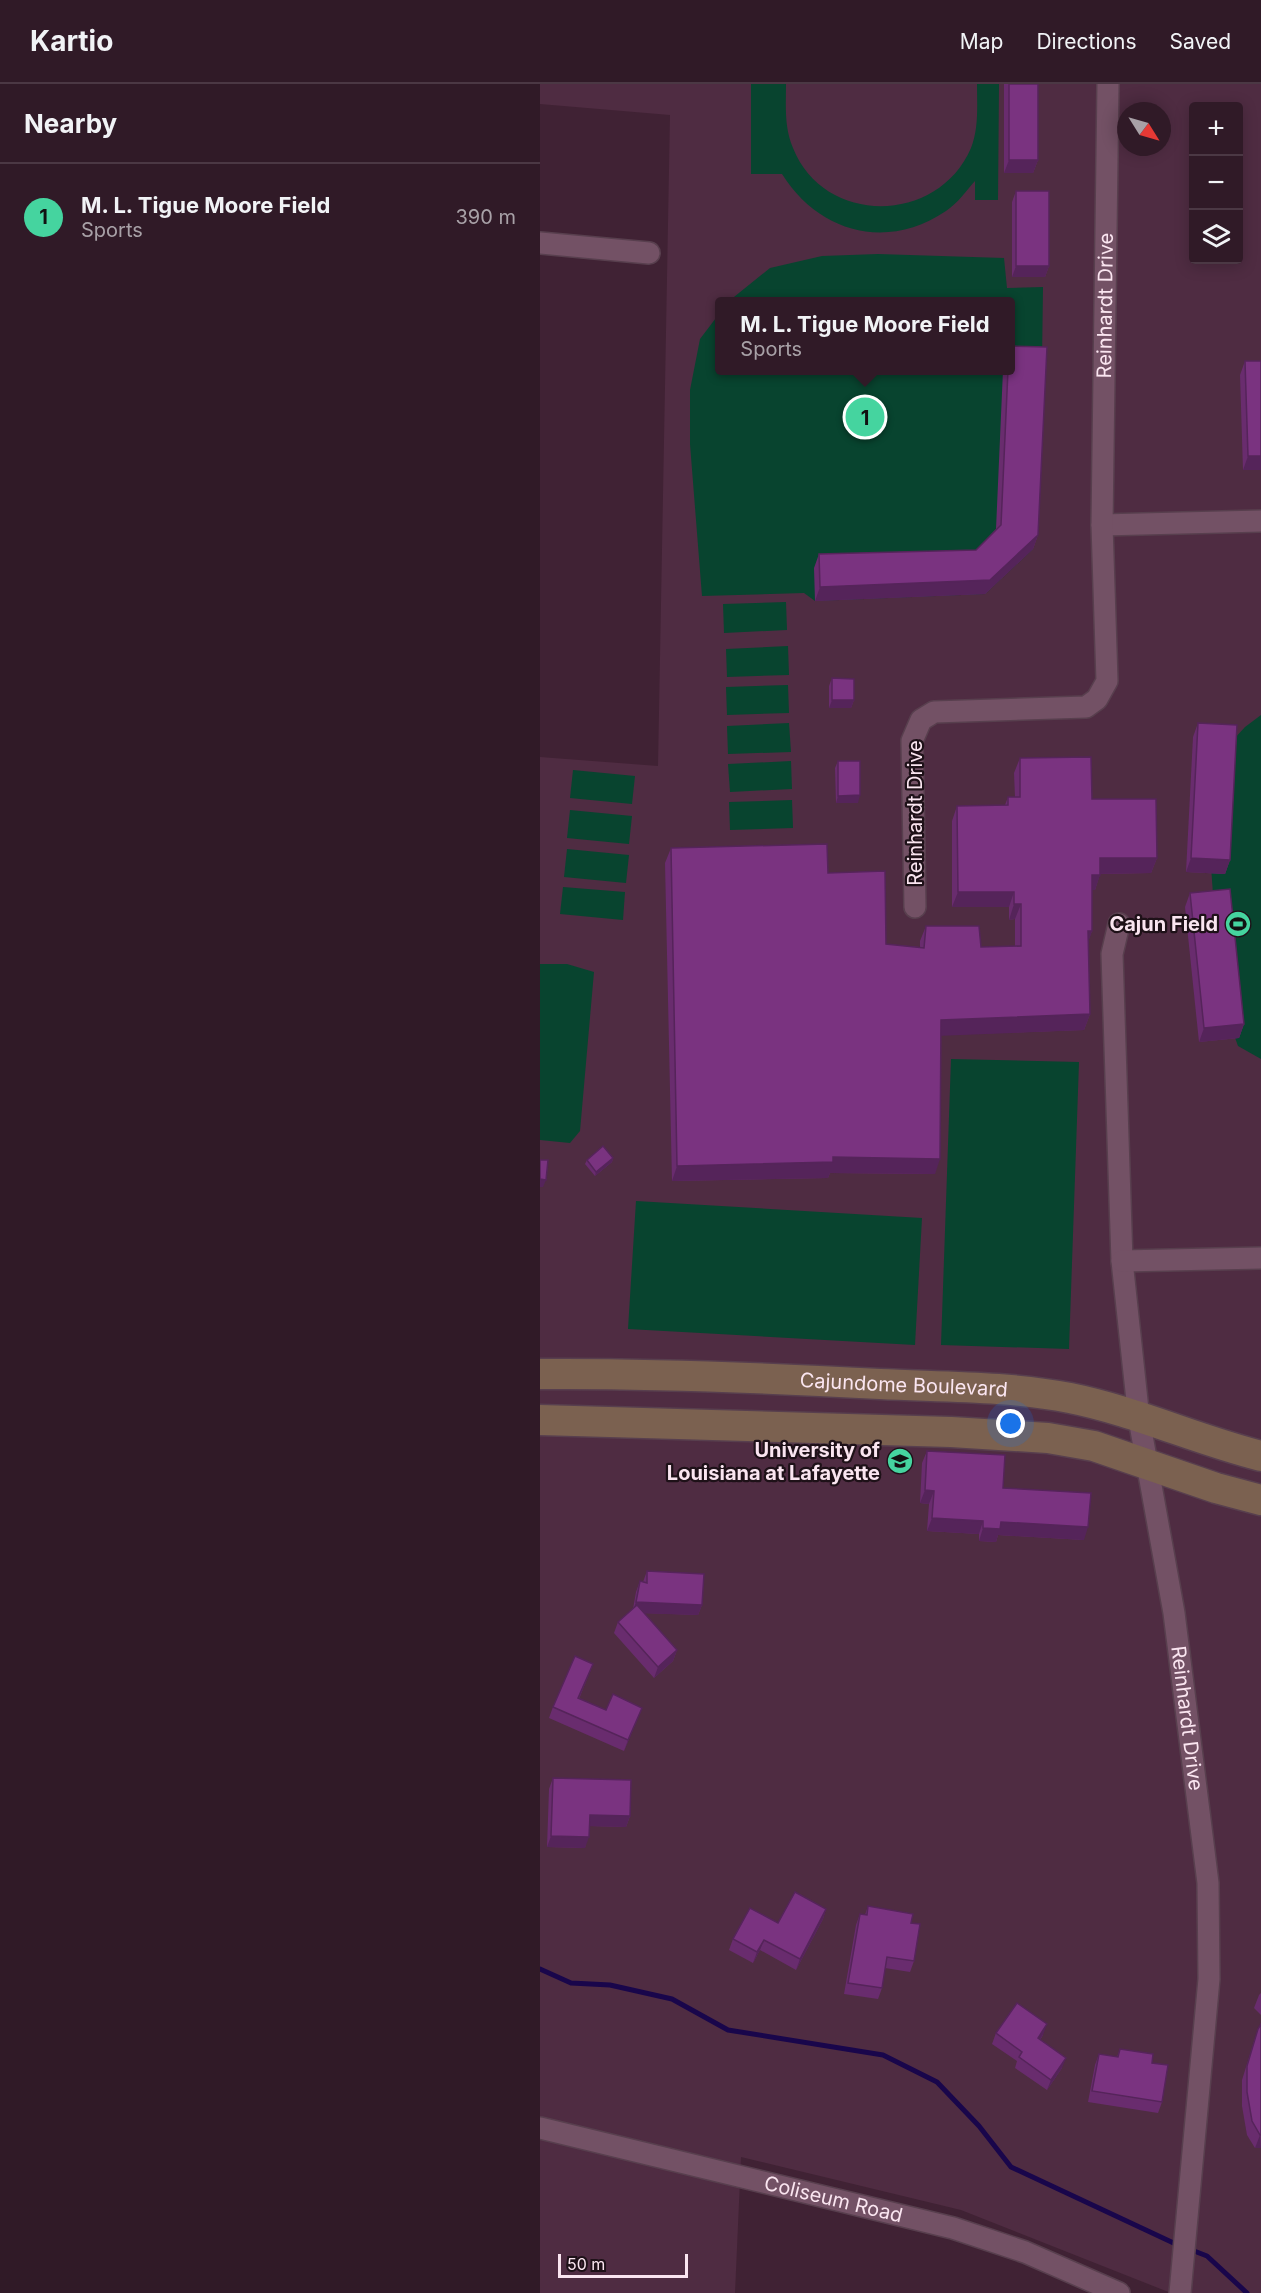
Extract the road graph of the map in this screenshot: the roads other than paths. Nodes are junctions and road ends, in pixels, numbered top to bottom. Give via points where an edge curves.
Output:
1 (1108, 84) edge
2 (540, 243) edge
3 (649, 253) dead end
4 (1261, 522) edge
5 (1102, 525) junction
6 (915, 907) dead end
7 (1119, 924) dead end
8 (1261, 1258) edge
9 (1122, 1261) junction
10 (540, 1374) edge
11 (1139, 1419) junction
12 (540, 1420) edge
13 (1261, 1456) edge
14 (1148, 1464) junction
15 (1261, 1500) edge
16 (540, 2128) edge
17 (1119, 2293) edge
18 (1180, 2293) edge

1 - 5 street, Reinhardt Drive
2 - 3 street
4 - 5 street
5 - 6 street, Reinhardt Drive via 1108,674 1097,699 1086,707 1073,709 934,712 921,720 914,732
7 - 9 street, Reinhardt Drive via 1112,954
8 - 9 street
9 - 11 street, Reinhardt Drive
10 - 11 street, Cajundome Boulevard via 771,1378 1000,1390 1068,1398
11 - 13 street, Cajundome Boulevard
11 - 14 street, Reinhardt Drive
12 - 14 street via 1010,1434 1094,1446
14 - 15 street
14 - 18 street, Reinhardt Drive via 1174,1613 1208,1883 1209,1979
16 - 17 street, Coliseum Road via 953,2228 1024,2252

